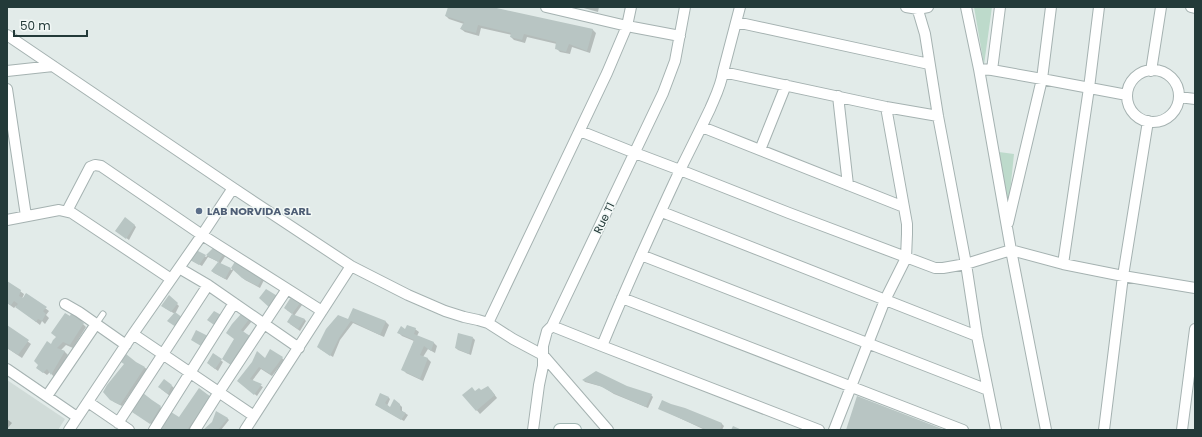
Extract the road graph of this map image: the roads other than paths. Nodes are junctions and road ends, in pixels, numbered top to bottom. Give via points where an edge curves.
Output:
1 (546, 7) edge
2 (631, 7) edge
3 (685, 7) edge
4 (740, 7) edge
5 (906, 7) edge
6 (928, 7) edge
7 (966, 7) edge
8 (1000, 7) edge
9 (1051, 7) edge
10 (1099, 7) edge
11 (1161, 7) edge
12 (1191, 7) edge
13 (918, 8) edge
14 (1195, 8) edge
15 (736, 22) junction
16 (626, 26) junction
17 (7, 36) edge
18 (680, 36) junction
19 (929, 64) junction
20 (53, 66) junction
21 (979, 69) junction
22 (992, 70) junction
23 (7, 71) edge
24 (1151, 71) junction
25 (723, 72) junction
26 (1042, 79) junction
27 (786, 85) junction
28 (1089, 88) junction
29 (7, 89) edge
30 (1128, 95) junction
31 (838, 96) junction
32 (1179, 97) junction
33 (1195, 99) edge
34 (886, 107) junction
35 (938, 116) junction
36 (1148, 121) junction
37 (702, 127) junction
38 (580, 131) junction
39 (760, 150) junction
40 (635, 153) junction
41 (680, 170) junction
42 (848, 185) junction
43 (233, 188) junction
44 (904, 207) junction
45 (67, 211) junction
46 (662, 212) junction
47 (26, 216) junction
48 (7, 220) edge
49 (1007, 227) junction
50 (202, 235) junction
51 (1011, 250) junction
52 (641, 255) junction
53 (906, 258) junction
54 (966, 264) junction
55 (1063, 264) junction
56 (351, 266) junction
57 (179, 268) junction
58 (1123, 276) junction
59 (171, 279) junction
60 (208, 285) junction
61 (1195, 288) edge
62 (287, 289) junction
63 (622, 298) junction
64 (885, 300) junction
65 (234, 303) junction
66 (65, 304) dead end
67 (322, 311) junction
68 (103, 314) dead end
69 (488, 323) junction
70 (96, 324) junction
71 (265, 324) junction
72 (552, 326) junction
73 (1195, 329) edge
74 (133, 334) junction
75 (977, 336) junction
76 (869, 343) junction
77 (126, 345) junction
78 (602, 346) junction
79 (299, 348) junction
80 (163, 354) junction
81 (543, 355) junction
82 (7, 370) edge
83 (190, 372) junction
84 (852, 388) junction
85 (988, 390) junction
86 (219, 392) junction
87 (47, 396) junction
88 (88, 402) junction
89 (254, 416) junction
90 (77, 417) junction
91 (118, 423) junction
92 (70, 430) edge
93 (128, 430) edge
94 (154, 430) edge
95 (195, 430) edge
96 (245, 430) edge
97 (533, 430) edge
98 (560, 430) edge
99 (573, 430) edge
100 (608, 430) edge
101 (819, 430) edge
102 (834, 430) edge
103 (963, 430) edge
104 (996, 430) edge
105 (1046, 430) edge
106 (1104, 430) edge
107 (1182, 430) edge

1 - 16 street
2 - 16 street
3 - 18 street, Rue T1
4 - 15 street
5 - 13 street
6 - 13 street
7 - 21 street
8 - 22 street
9 - 26 street
10 - 28 street
11 - 24 street
12 - 14 street
13 - 19 street
15 - 19 street
15 - 25 street
16 - 18 street
16 - 38 street
17 - 20 street
18 - 40 street, Rue T1 via 670,77
19 - 35 street
20 - 23 street
20 - 43 street
21 - 22 street
21 - 49 street
22 - 26 street
24 - 30 street via 1144,72 1132,81
24 - 32 street via 1160,71 1168,75 1178,89
25 - 27 street
25 - 37 street via 721,83
26 - 28 street
26 - 49 street
27 - 31 street
27 - 39 street
28 - 30 street
28 - 55 street
29 - 47 street
30 - 36 street via 1128,102 1135,115
31 - 34 street
31 - 42 street
32 - 33 street
32 - 36 street via 1172,114 1157,122
34 - 35 street
34 - 44 street
35 - 54 street
36 - 58 street
37 - 39 street
37 - 41 street
38 - 40 street
38 - 69 street
39 - 42 street
40 - 41 street
40 - 72 street, Rue T1
41 - 46 street
41 - 53 street
42 - 44 street
43 - 50 street
43 - 56 street
44 - 53 street via 908,234
45 - 47 street
45 - 50 street via 90,167 98,165
45 - 59 street
46 - 52 street
46 - 64 street
47 - 48 street
49 - 51 street
50 - 57 street
50 - 62 street
51 - 54 street
51 - 55 street
51 - 105 street
52 - 63 street
52 - 76 street
53 - 54 street via 935,268
53 - 64 street
54 - 75 street
55 - 58 street
56 - 67 street
56 - 69 street via 439,308
57 - 59 street
57 - 60 street
58 - 61 street
58 - 106 street
59 - 74 street
60 - 65 street
60 - 80 street
62 - 67 street
62 - 71 street
63 - 78 street
63 - 84 street
64 - 75 street
64 - 76 street
65 - 71 street
65 - 83 street
66 - 70 street
67 - 79 street
68 - 70 lane
69 - 81 street
70 - 77 street
70 - 87 street
71 - 79 street
71 - 86 street
72 - 78 street
72 - 81 street, Rue T1 via 547,331
73 - 107 street
74 - 77 street
74 - 80 street
75 - 85 street
76 - 84 street
76 - 85 street
77 - 88 street
78 - 101 street
79 - 89 street
80 - 83 street
80 - 91 street
81 - 97 street, Rue T1
81 - 100 street
82 - 87 street
83 - 86 street
83 - 94 street
84 - 102 street
84 - 103 street
85 - 104 street
86 - 89 street
86 - 95 street
87 - 90 street
88 - 90 street
88 - 91 street
89 - 96 street
90 - 92 street
91 - 93 street
98 - 99 street

